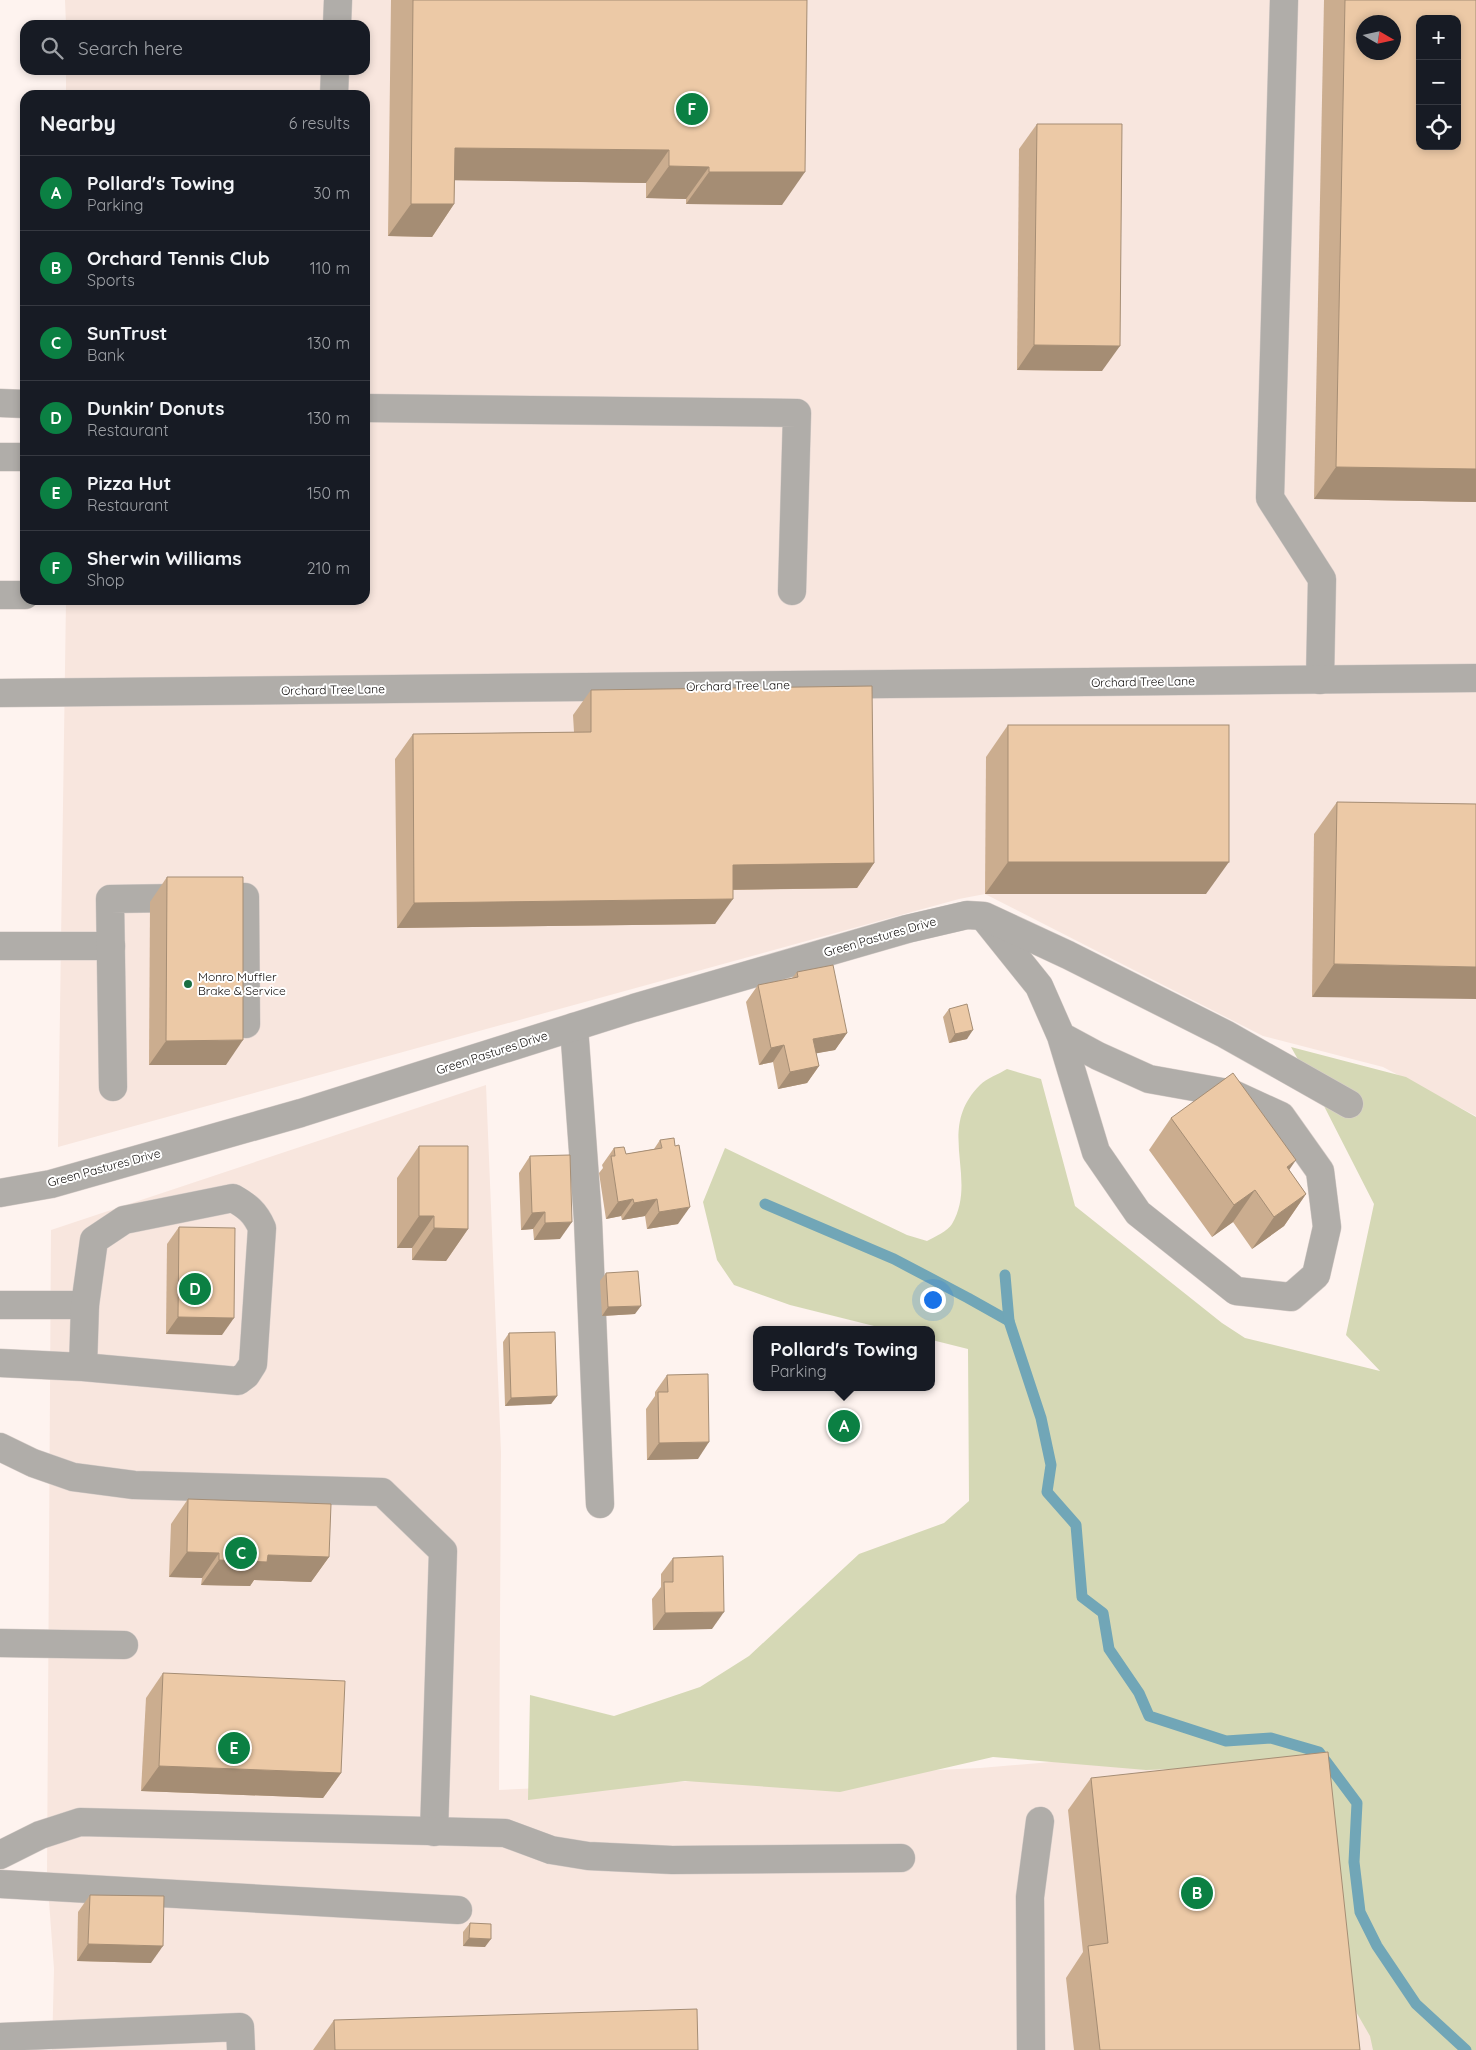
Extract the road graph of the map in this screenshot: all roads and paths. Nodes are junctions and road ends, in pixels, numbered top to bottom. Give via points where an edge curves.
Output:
1 (338, 0) edge
2 (1284, 0) edge
3 (337, 20) edge
4 (335, 75) edge
5 (334, 90) edge
6 (0, 404) edge
7 (20, 404) edge
8 (370, 408) edge
9 (0, 457) edge
10 (20, 457) edge
11 (792, 591) dead end
12 (20, 594) edge
13 (0, 595) edge
14 (1476, 678) edge
15 (1320, 680) junction
16 (0, 693) edge
17 (984, 916) junction
18 (0, 946) edge
19 (111, 946) junction
20 (246, 1024) dead end
21 (574, 1027) junction
22 (1062, 1036) junction
23 (113, 1087) dead end
24 (1349, 1104) dead end
25 (0, 1193) edge
26 (0, 1305) edge
27 (85, 1305) junction
28 (0, 1363) edge
29 (83, 1367) junction
30 (0, 1447) edge
31 (600, 1504) dead end
32 (0, 1643) edge
33 (124, 1645) dead end
34 (1040, 1821) dead end
35 (434, 1832) junction
36 (0, 1854) edge
37 (901, 1858) dead end
38 (0, 1884) edge
39 (458, 1910) dead end
40 (0, 2037) edge
41 (241, 2050) edge
42 (1031, 2050) edge

1 - 3 street
2 - 15 street via 1270,498 1322,579
4 - 5 street
6 - 7 street
8 - 11 street via 797,413
9 - 10 street
12 - 13 street
14 - 15 street, Orchard Tree Lane
15 - 16 street, Orchard Tree Lane
17 - 21 street, Green Pastures Drive via 966,915 907,928
17 - 22 street via 1039,986
17 - 24 street via 1225,1034
18 - 19 street
19 - 20 street via 110,899 245,897
19 - 23 street
21 - 25 street, Green Pastures Drive via 301,1113 51,1184
21 - 31 street via 588,1220
22 - 22 street via 1149,1078 1233,1094 1281,1116 1320,1171 1327,1227 1316,1275 1291,1297 1236,1290 1138,1213 1096,1152
26 - 27 street
27 - 29 street
27 - 29 street via 94,1240 124,1220 233,1198 248,1206 257,1216 262,1228 253,1364 246,1375 238,1381
28 - 29 street
30 - 35 street via 47,1468 90,1480 382,1492 443,1551
32 - 33 street
34 - 42 street via 1030,1897
35 - 36 street via 80,1822 40,1835
35 - 37 street via 505,1834 551,1850 588,1856 672,1860
38 - 39 street
40 - 41 street via 240,2027

